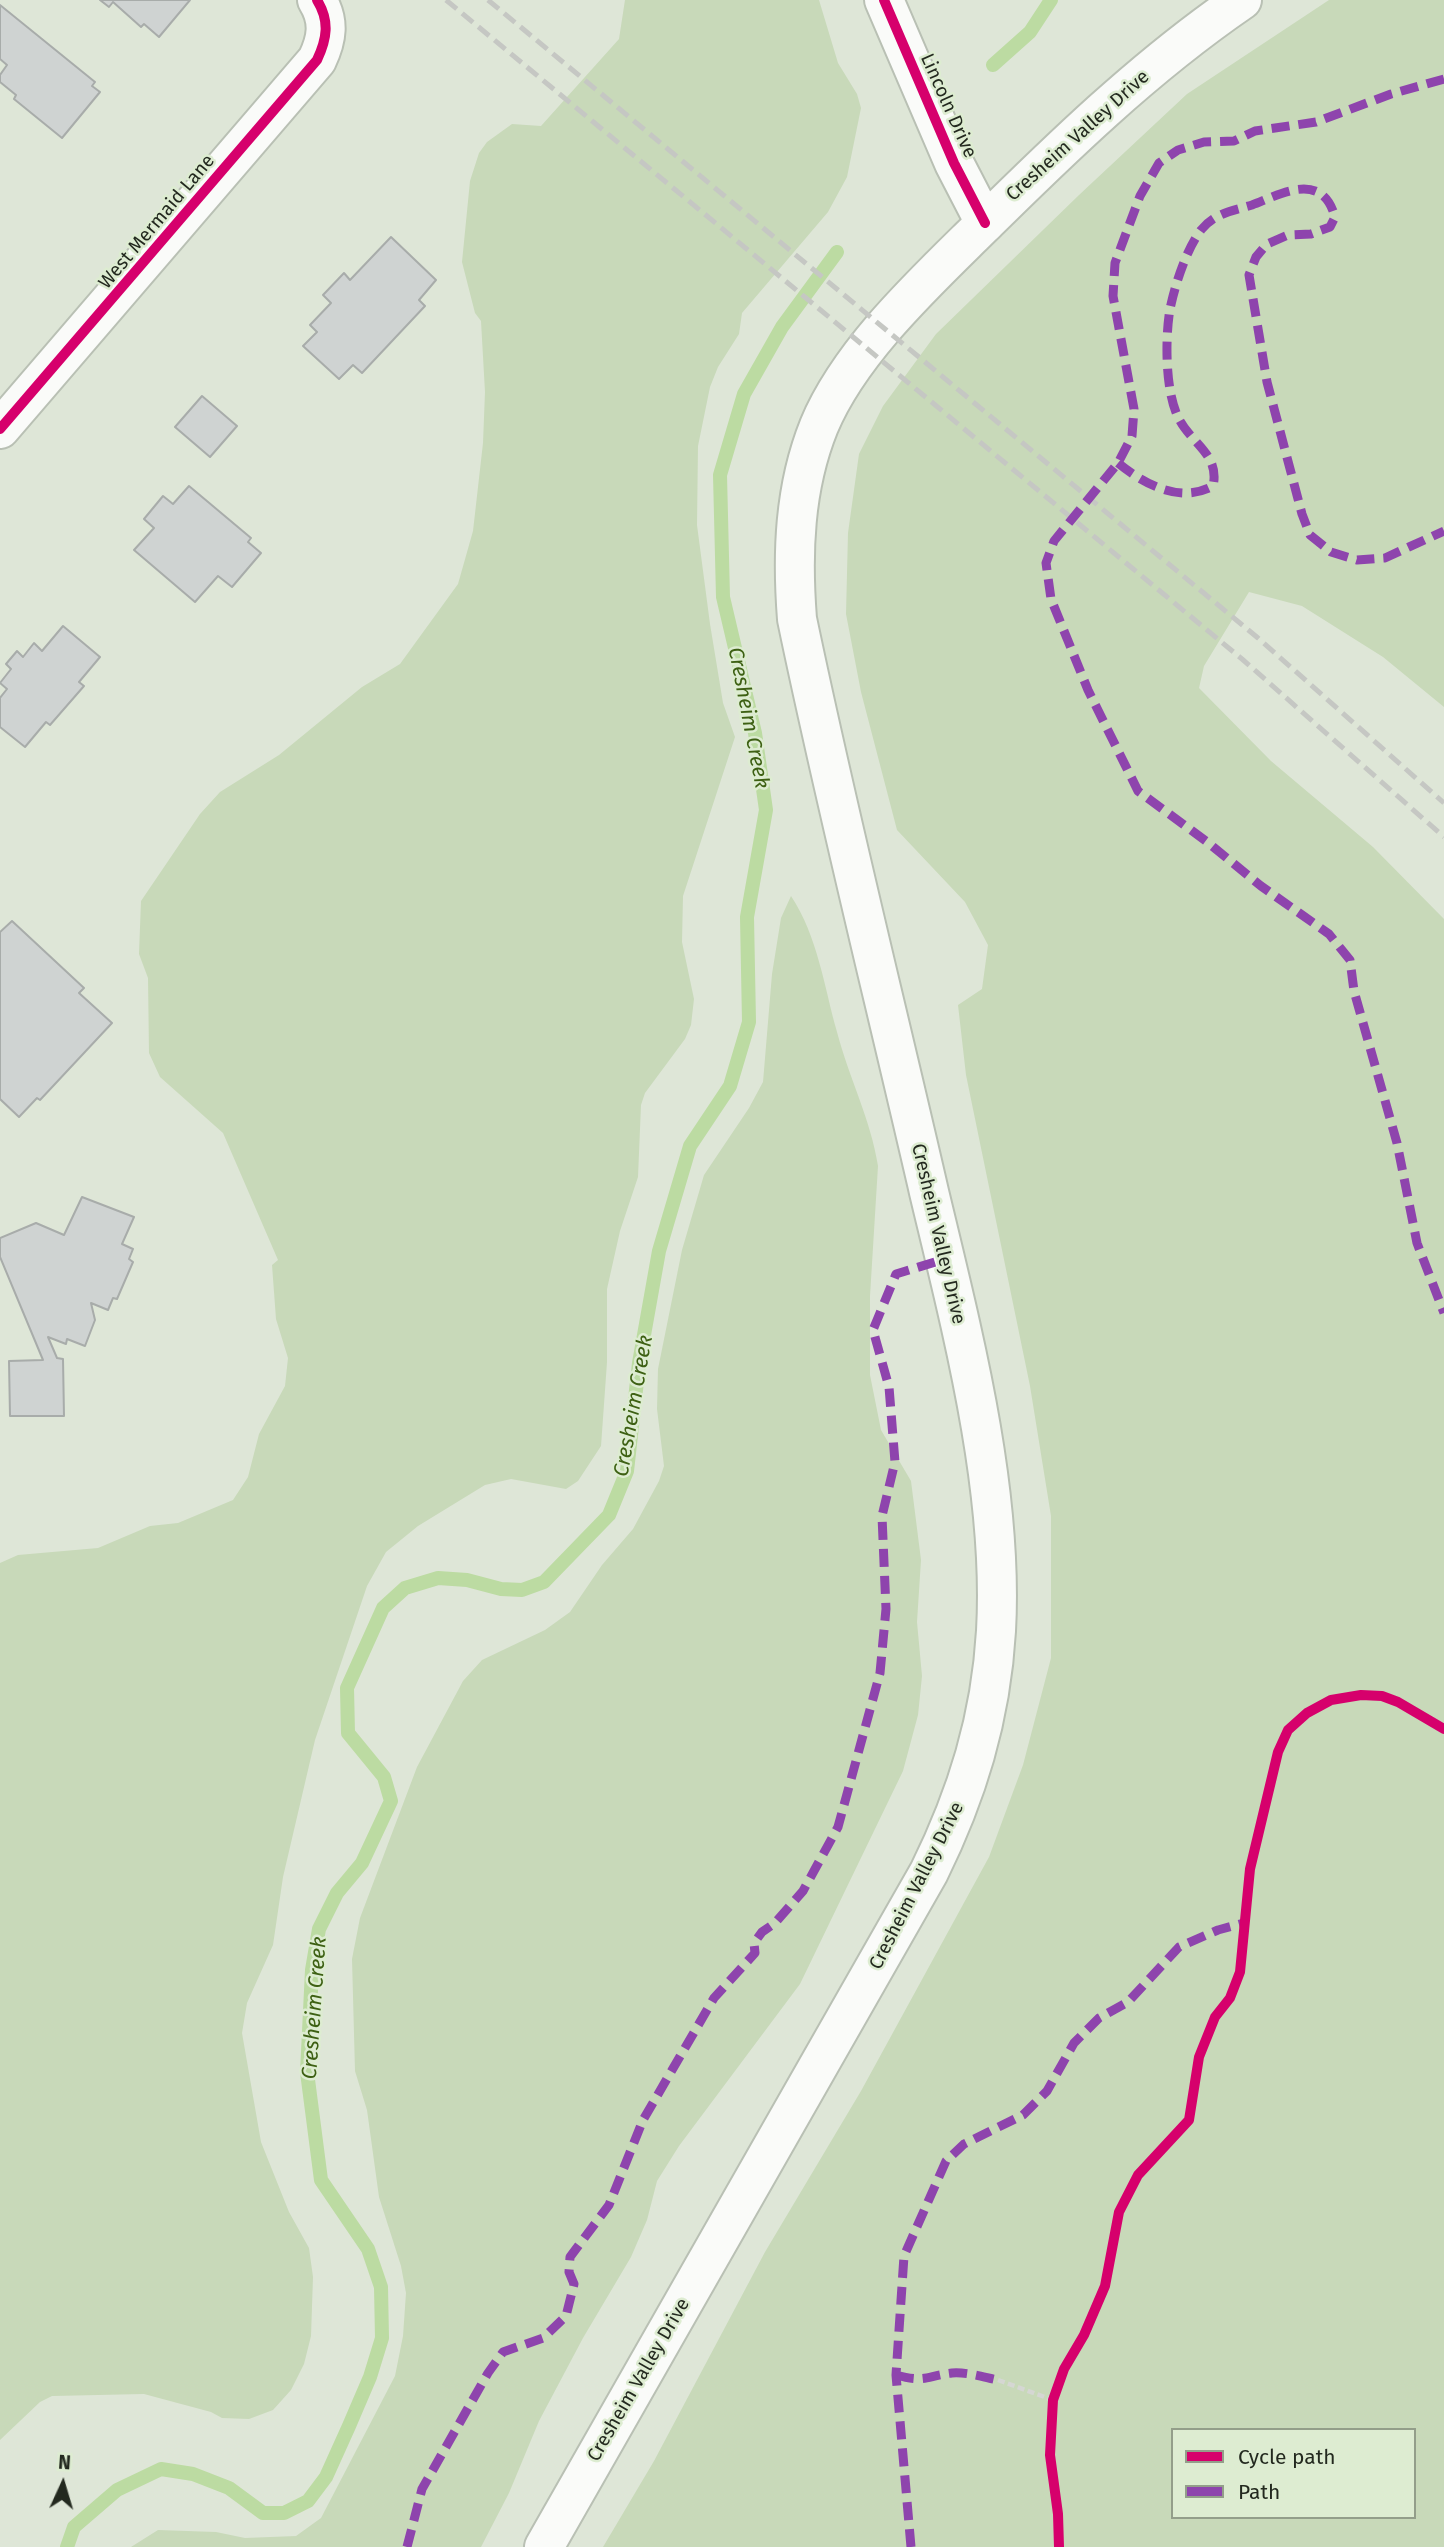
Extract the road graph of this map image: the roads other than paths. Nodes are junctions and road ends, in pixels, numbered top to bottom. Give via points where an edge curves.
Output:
1 (884, 0) edge
2 (1242, 0) edge
3 (322, 14) edge
4 (985, 223) junction
5 (0, 429) edge
6 (544, 2547) edge

1 - 4 main road, Lincoln Drive
2 - 4 main road, Cresheim Valley Drive via 1096,116
3 - 5 main road, West Mermaid Lane via 325,43 317,60
4 - 6 main road, Cresheim Valley Drive via 902,308 836,393 819,426 798,504 794,584 809,678 949,1273 984,1453 997,1580 995,1645 982,1734 970,1780 929,1872

